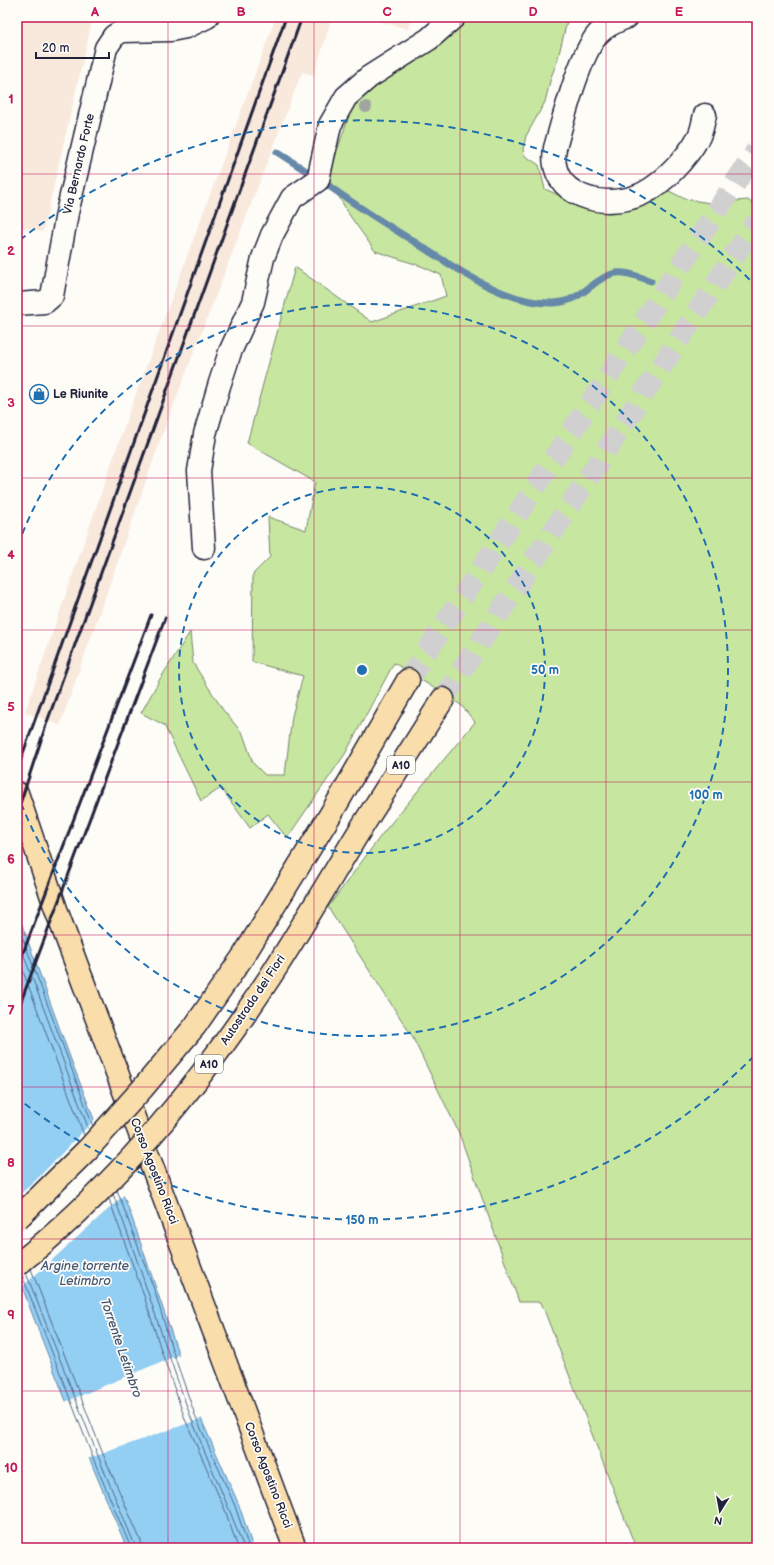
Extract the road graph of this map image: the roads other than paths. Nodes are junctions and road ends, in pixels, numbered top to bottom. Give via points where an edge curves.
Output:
1 (207, 17) edge
2 (454, 17) edge
3 (627, 17) edge
4 (706, 115) dead end
5 (17, 304) edge
6 (204, 548) dead end
7 (408, 680) tunnel mouth
8 (443, 699) tunnel mouth
9 (17, 793) edge
10 (17, 1219) edge
11 (17, 1265) edge
12 (295, 1548) edge

1 - 5 street, Via Bernardo Forte via 186,27 171,30 122,31 114,36 106,48 67,213 52,296 45,302
2 - 6 street via 428,39 370,77 346,97 330,125 318,180 292,198 272,235 263,258 253,302 230,352 205,434 199,471
3 - 4 street via 609,25 598,34 583,61 566,109 553,158 556,173 563,184 592,199 614,202 643,193 672,172 699,138
7 - 10 main road, bridge via 332,812 244,955 195,1026 88,1149
8 - 11 main road, Autostrada dei Fiori / A10, bridge via 230,1036 171,1113 107,1184 39,1248
9 - 12 main road, Corso Agostino Ricci via 58,915

